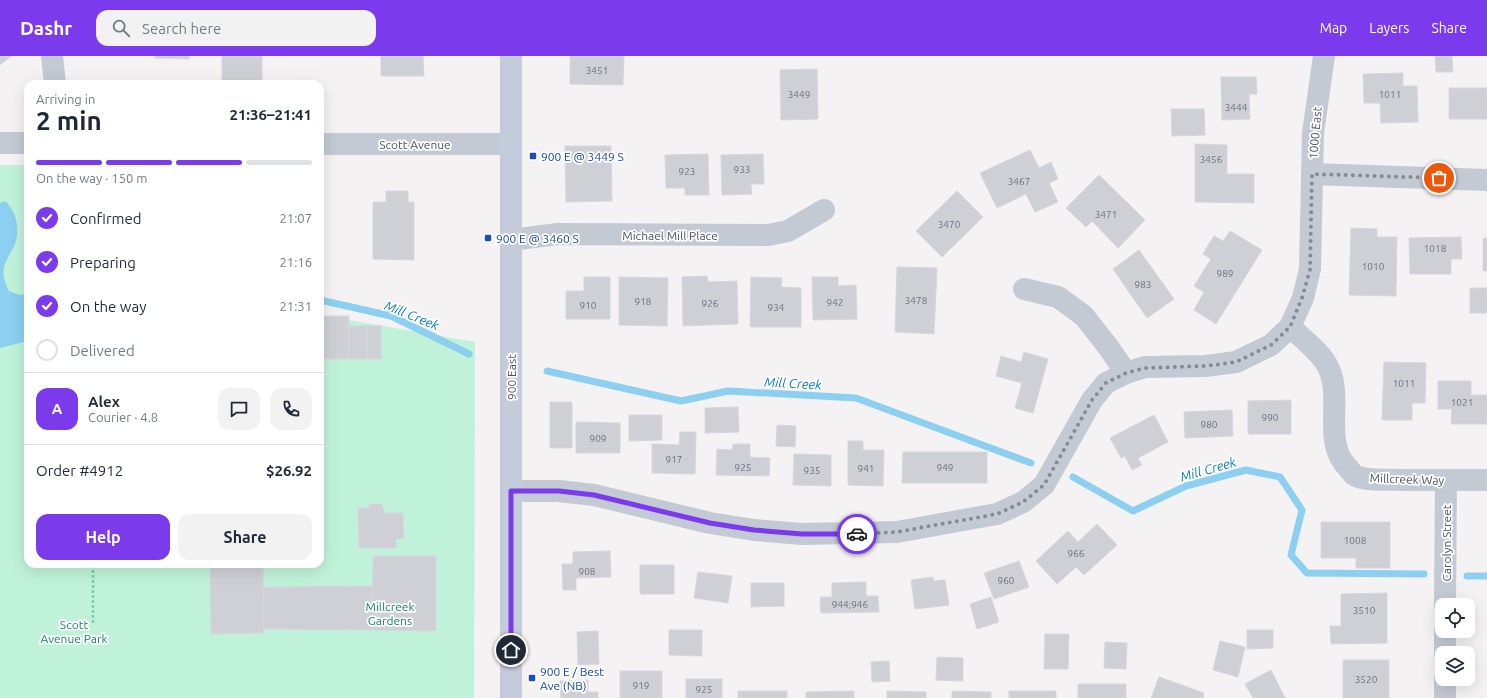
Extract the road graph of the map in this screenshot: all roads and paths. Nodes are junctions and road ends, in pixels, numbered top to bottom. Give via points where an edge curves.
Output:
1 (52, 56) edge
2 (511, 56) edge
3 (1324, 56) edge
4 (55, 80) edge
5 (0, 143) edge
6 (24, 144) edge
7 (324, 144) edge
8 (510, 144) junction
9 (1312, 174) junction
10 (1487, 180) edge
11 (824, 210) dead end
12 (510, 240) junction
13 (1024, 288) dead end
14 (1290, 327) junction
15 (1126, 373) junction
16 (1446, 480) junction
17 (1487, 480) edge
18 (511, 491) junction
19 (93, 568) edge
20 (1446, 598) edge
21 (92, 623) dead end
22 (1445, 686) edge
23 (511, 698) edge
24 (1445, 698) edge

1 - 4 street
2 - 8 main road, 900 East
3 - 9 street, 1000 East via 1313,133
5 - 6 street
7 - 8 street, Scott Avenue
8 - 12 main road, 900 East
9 - 10 street
9 - 14 street, 1000 East via 1310,270
11 - 12 street, Michael Mill Place via 788,231 768,235 558,234
12 - 18 main road, 900 East
13 - 15 street via 1058,297 1084,316
14 - 15 street via 1271,345 1236,362 1206,366 1145,368
14 - 16 street, Millcreek Way via 1314,349 1329,368 1333,381 1338,454 1354,475 1368,479
15 - 18 street via 1106,383 1092,400 1044,485 1023,502 997,514 951,523 897,532 816,534 754,530 710,523 594,495 559,491
16 - 17 street, Millcreek Way
16 - 20 street, Carolyn Street
18 - 23 main road, 900 East
19 - 21 path
22 - 24 street

